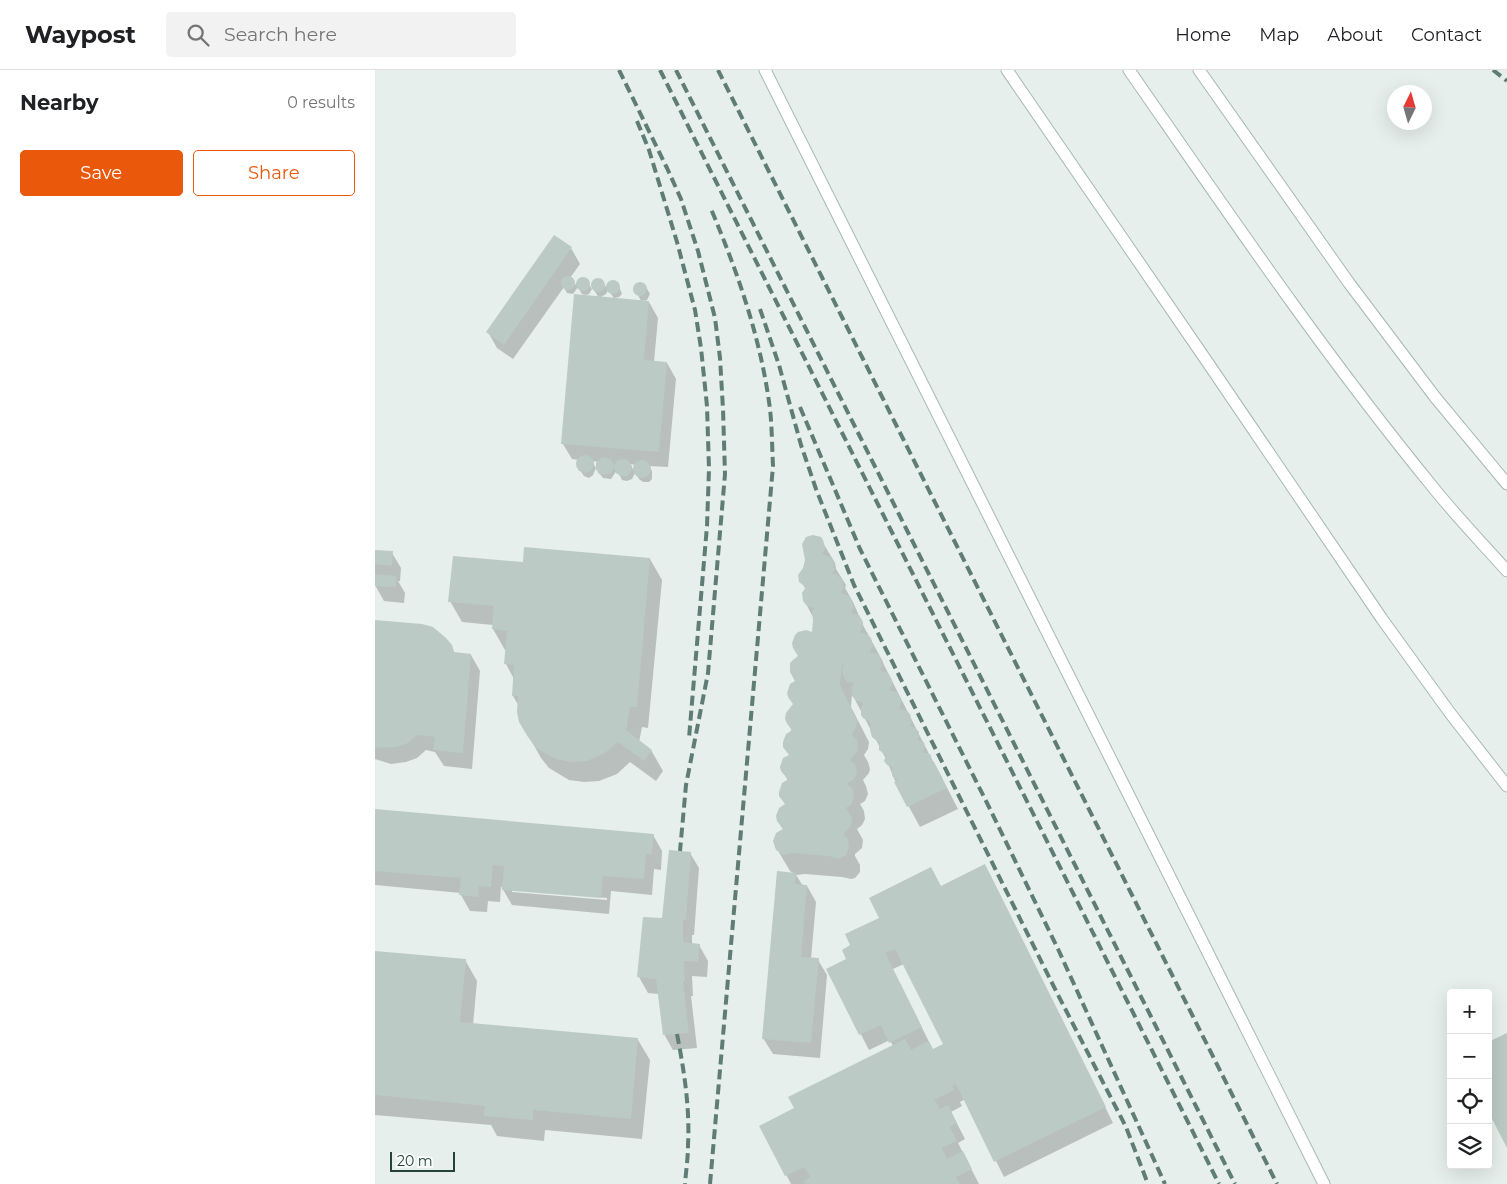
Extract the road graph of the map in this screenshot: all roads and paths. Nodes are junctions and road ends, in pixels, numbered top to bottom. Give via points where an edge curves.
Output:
1 (765, 70) edge
2 (1007, 70) edge
3 (1129, 70) edge
4 (1199, 70) edge
5 (1507, 484) edge
6 (1507, 571) edge
7 (1507, 786) edge
8 (1324, 1184) edge

1 - 8 lane
2 - 7 lane via 1382,619
3 - 6 lane via 1339,368 1432,487
4 - 5 lane via 1349,283 1435,397

